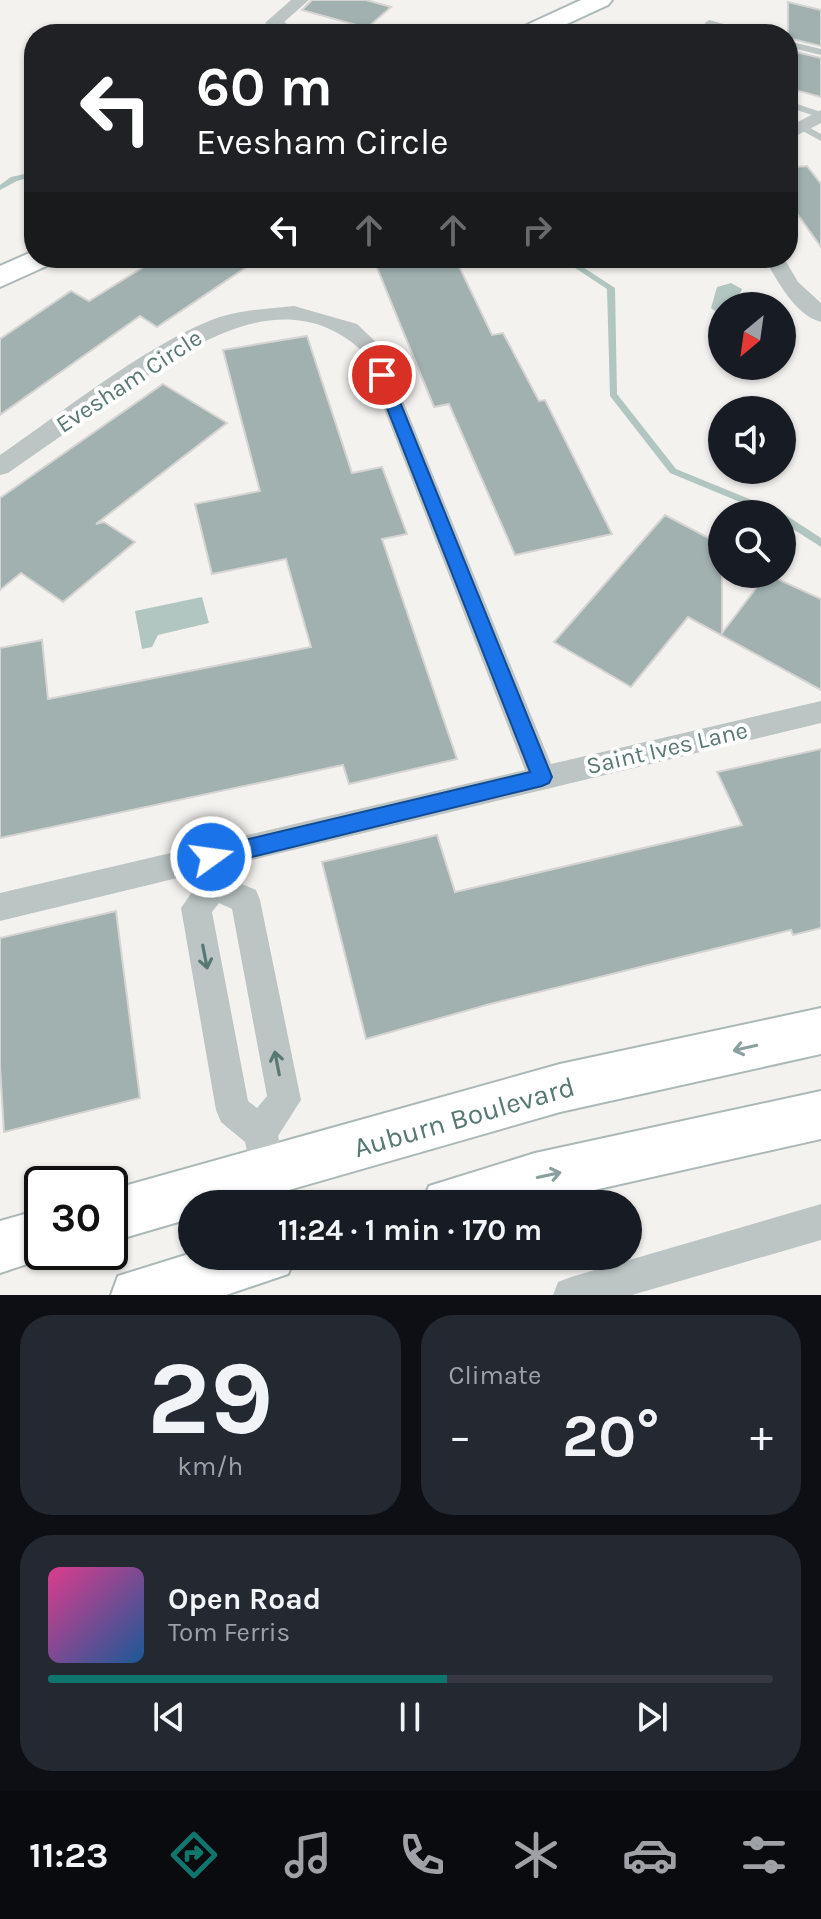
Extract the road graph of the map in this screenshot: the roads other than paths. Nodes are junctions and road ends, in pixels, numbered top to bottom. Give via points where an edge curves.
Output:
1 (301, 0) edge
2 (600, 0) edge
3 (709, 23) dead end
4 (275, 24) edge
5 (548, 24) edge
6 (713, 24) edge
7 (798, 46) edge
8 (821, 52) edge
9 (798, 107) edge
10 (821, 115) edge
11 (798, 129) edge
12 (798, 132) edge
13 (821, 138) edge
14 (24, 266) edge
15 (780, 268) edge
16 (0, 278) edge
17 (821, 315) edge
18 (0, 467) edge
19 (821, 712) edge
20 (542, 777) junction
21 (213, 872) junction
22 (0, 907) edge
23 (821, 1031) edge
24 (821, 1115) edge
25 (268, 1170) edge
26 (494, 1190) edge
27 (128, 1211) edge
28 (821, 1222) edge
29 (24, 1240) edge
30 (0, 1247) edge
31 (222, 1270) edge
32 (137, 1295) edge
33 (571, 1295) edge

1 - 4 street
2 - 5 main road
3 - 6 lane
7 - 8 lane
9 - 10 lane
10 - 11 street
12 - 13 lane
14 - 16 main road
15 - 17 street via 790,286
18 - 20 street, Evesham Circle via 172,348 218,325 294,313 350,329 370,347
19 - 20 street, Saint Ives Lane
20 - 21 street, Saint Ives Lane
21 - 22 street, Saint Ives Lane
21 -> 25 street via 196,908 227,1079 233,1110
25 -> 21 street via 284,1100 245,900
23 -> 25 main road, Auburn Boulevard via 560,1088
26 -> 24 main road
25 - 27 main road, Auburn Boulevard
28 - 33 street
29 - 30 main road
31 - 32 main road

